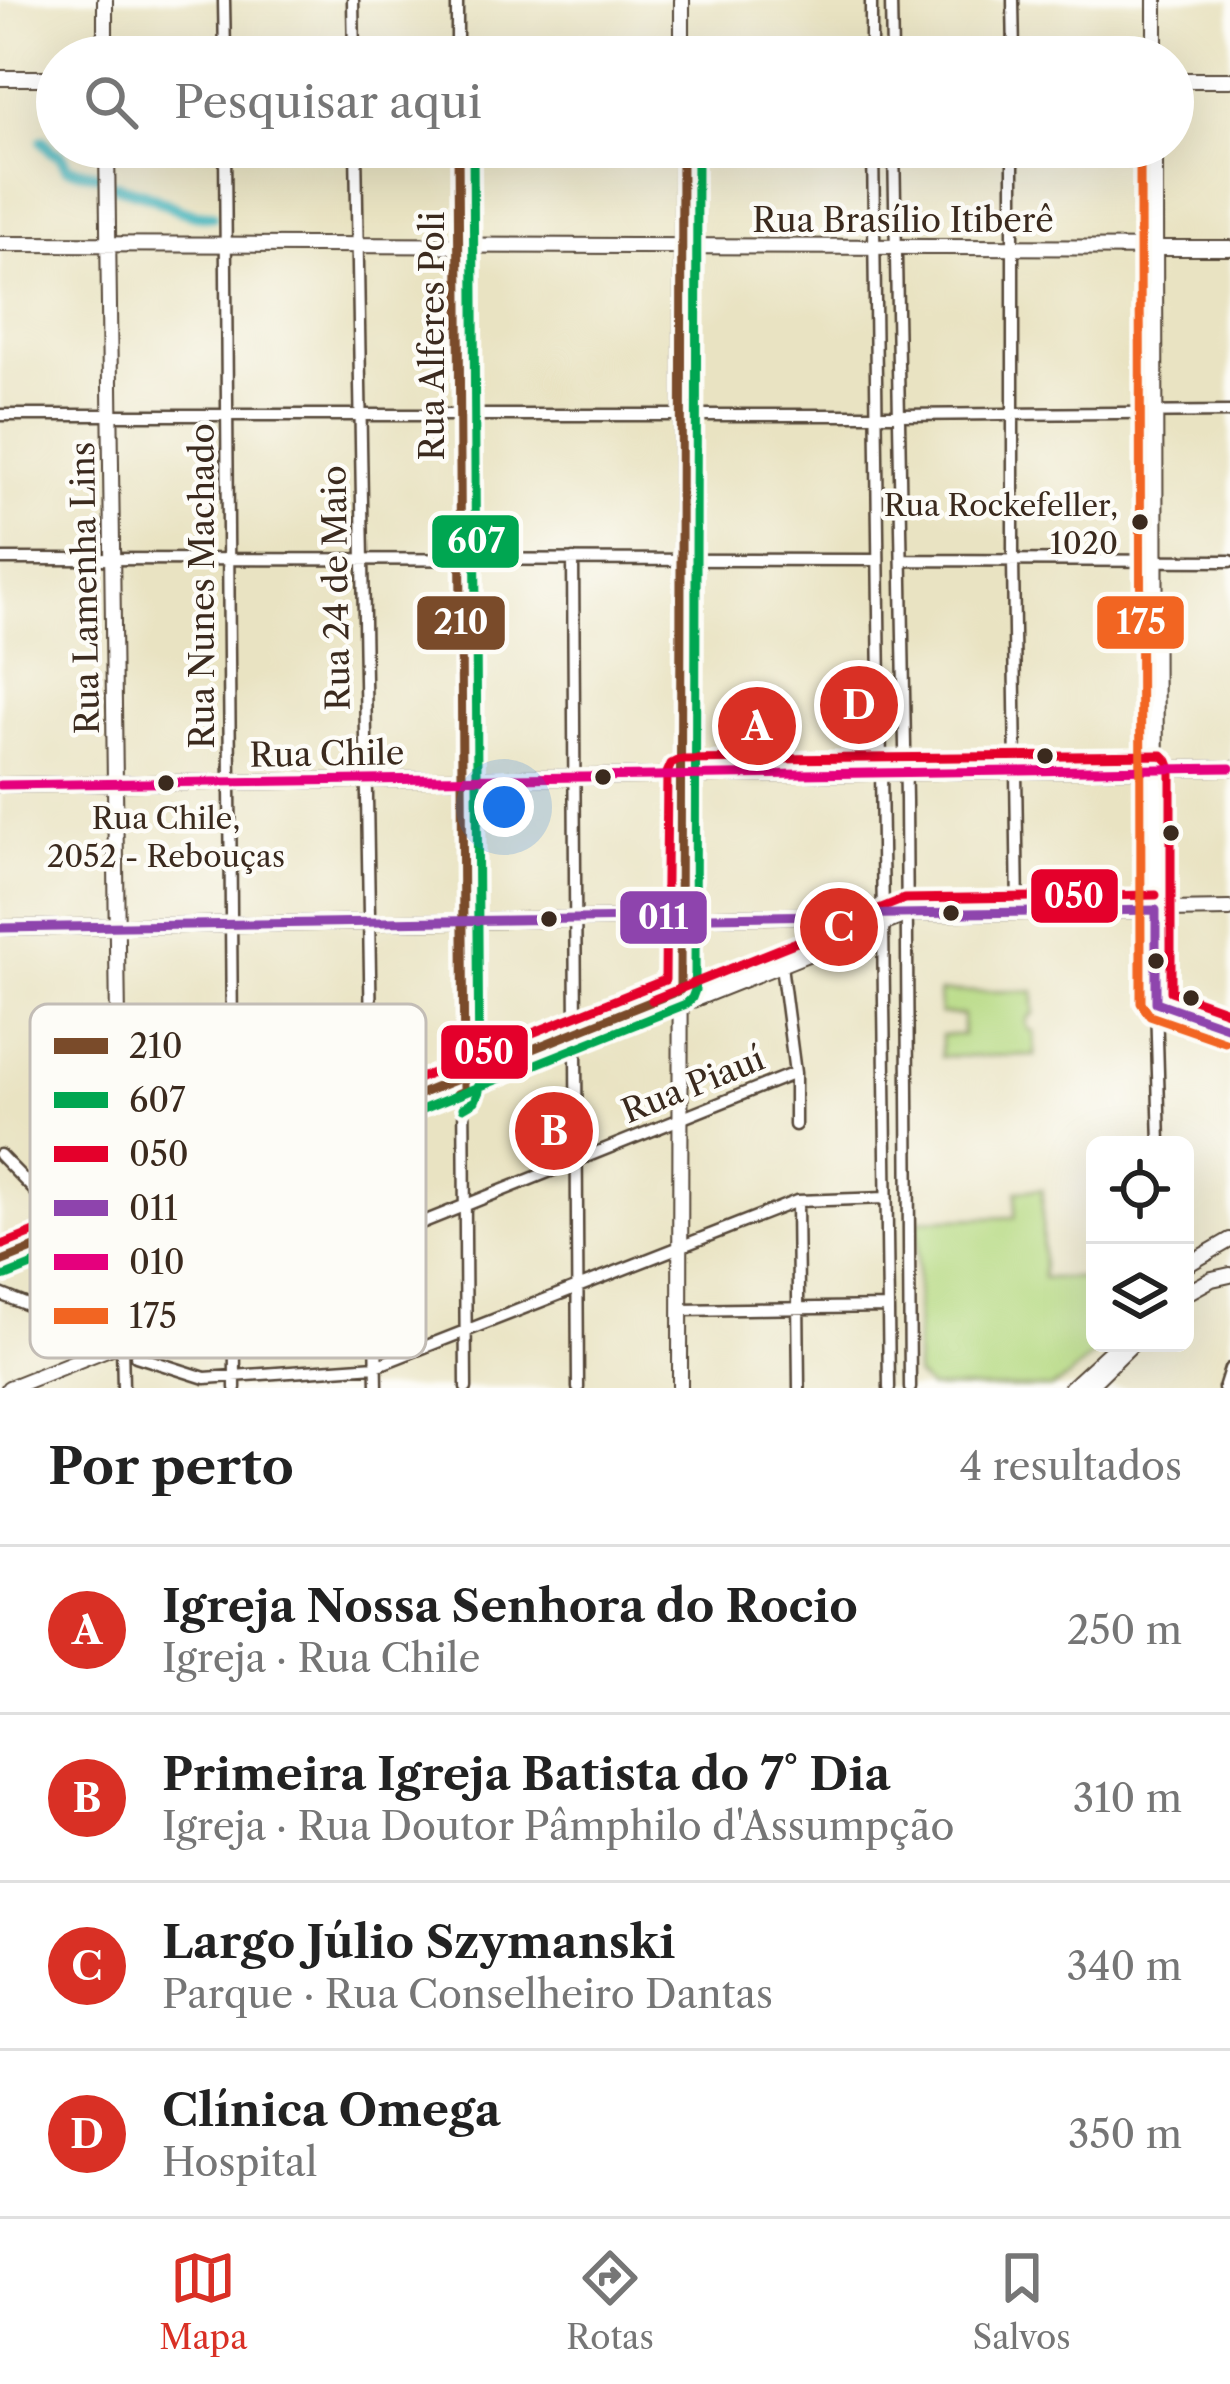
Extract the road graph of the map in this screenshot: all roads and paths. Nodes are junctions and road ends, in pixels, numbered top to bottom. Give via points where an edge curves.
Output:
1 (105, 0) edge
2 (224, 0) edge
3 (353, 0) edge
4 (457, 0) edge
5 (682, 0) edge
6 (871, 0) edge
7 (890, 0) edge
8 (1013, 0) edge
9 (1155, 0) edge
10 (105, 36) edge
11 (225, 36) edge
12 (354, 36) edge
13 (457, 36) edge
14 (682, 36) edge
15 (871, 36) edge
16 (891, 36) edge
17 (1014, 36) edge
18 (1155, 36) edge
19 (0, 78) edge
20 (36, 79) edge
21 (1194, 80) edge
22 (1230, 80) edge
23 (106, 168) edge
24 (226, 168) edge
25 (356, 168) edge
26 (458, 168) edge
27 (682, 168) edge
28 (873, 168) edge
29 (894, 168) edge
30 (1013, 168) edge
31 (1155, 168) edge
32 (0, 244) edge
33 (108, 244) junction
34 (226, 244) junction
35 (357, 245) junction
36 (458, 245) junction
37 (682, 246) junction
38 (874, 247) junction
39 (895, 247) junction
40 (1012, 247) junction
41 (1155, 248) junction
42 (1230, 248) edge
43 (1230, 412) edge
44 (1155, 413) junction
45 (110, 414) junction
46 (1013, 414) junction
47 (0, 415) edge
48 (228, 415) junction
49 (360, 415) junction
50 (460, 415) junction
51 (682, 415) junction
52 (875, 415) junction
53 (899, 415) junction
54 (0, 559) edge
55 (112, 559) junction
56 (229, 559) junction
57 (363, 559) junction
58 (460, 560) junction
59 (573, 560) junction
60 (682, 560) junction
61 (877, 560) junction
62 (902, 560) junction
63 (1013, 560) junction
64 (1155, 560) junction
65 (1230, 561) edge
66 (1230, 768) edge
67 (1156, 769) junction
68 (1016, 771) junction
69 (905, 772) junction
70 (880, 773) junction
71 (682, 776) junction
72 (574, 777) junction
73 (462, 779) junction
74 (366, 780) junction
75 (230, 782) junction
76 (115, 784) junction
77 (0, 785) edge
78 (1230, 909) edge
79 (1156, 910) junction
80 (1018, 912) junction
81 (907, 914) junction
82 (807, 916) junction
83 (680, 918) junction
84 (575, 919) junction
85 (882, 919) junction
86 (463, 921) junction
87 (369, 922) junction
88 (232, 925) junction
89 (117, 926) junction
90 (0, 928) edge
91 (821, 941) junction
92 (780, 957) junction
93 (680, 997) junction
94 (1156, 1003) junction
95 (118, 1004) edge
96 (233, 1004) edge
97 (370, 1004) edge
98 (1230, 1028) edge
99 (576, 1040) junction
100 (795, 1073) junction
101 (464, 1084) junction
102 (426, 1099) edge
103 (680, 1119) junction
104 (795, 1124) dead end
105 (1160, 1136) edge
106 (0, 1155) edge
107 (577, 1161) junction
108 (30, 1187) edge
109 (886, 1198) junction
110 (797, 1201) junction
111 (465, 1205) junction
112 (426, 1220) edge
113 (1230, 1240) edge
114 (680, 1246) junction
115 (30, 1253) edge
116 (1194, 1261) edge
117 (0, 1262) edge
118 (30, 1262) edge
119 (0, 1276) edge
120 (1230, 1276) edge
121 (1194, 1289) edge
122 (0, 1294) edge
123 (30, 1306) edge
124 (888, 1307) junction
125 (798, 1309) junction
126 (680, 1310) junction
127 (466, 1330) junction
128 (426, 1346) edge
129 (1114, 1352) edge
130 (1124, 1352) edge
131 (91, 1358) edge
132 (122, 1358) edge
133 (142, 1358) edge
134 (376, 1358) edge
135 (396, 1358) edge
136 (376, 1366) junction
137 (1230, 1369) edge
138 (43, 1381) edge
139 (235, 1383) edge
140 (1091, 1385) edge
141 (9, 1388) edge
142 (123, 1388) edge
143 (377, 1388) edge
144 (466, 1388) edge
145 (578, 1388) edge
146 (680, 1388) edge
147 (799, 1388) edge
148 (889, 1388) edge
149 (910, 1388) edge
150 (1071, 1388) edge
151 (1224, 1388) edge

1 - 10 main road
2 - 11 street
3 - 12 street
4 - 13 street
5 - 14 main road
6 - 15 street
7 - 16 street
8 - 17 street
9 - 18 main road
19 - 20 main road
21 - 22 main road
23 - 33 main road, Rua Lamenha Lins
24 - 34 street, Rua Nunes Machado
25 - 35 street, Rua 24 de Maio
26 - 36 street, Rua Alferes Poli
27 - 37 main road
28 - 38 street
29 - 39 street
30 - 40 street
31 - 41 main road
32 - 33 main road, Rua Brasílio Itiberê
33 - 34 main road, Rua Brasílio Itiberê
33 - 45 main road, Rua Lamenha Lins
34 - 35 main road, Rua Brasílio Itiberê
34 - 48 street, Rua Nunes Machado
35 - 36 main road, Rua Brasílio Itiberê
35 - 49 street, Rua 24 de Maio
36 - 37 main road, Rua Brasílio Itiberê
36 - 50 street, Rua Alferes Poli
37 - 38 main road, Rua Brasílio Itiberê
37 - 51 main road
38 - 39 main road, Rua Brasílio Itiberê
38 - 52 street
39 - 40 main road, Rua Brasílio Itiberê
39 - 53 street
40 - 41 main road, Rua Brasílio Itiberê
40 - 46 street
41 - 42 main road, Rua Brasílio Itiberê
41 - 44 main road
43 - 44 street
44 - 46 street
44 - 64 main road
45 - 47 street
45 - 48 street
45 - 55 main road, Rua Lamenha Lins
46 - 53 street
46 - 63 street
48 - 49 street
48 - 56 street, Rua Nunes Machado
49 - 50 street
49 - 57 street, Rua 24 de Maio
50 - 51 street
50 - 58 street, Rua Alferes Poli
51 - 52 street
51 - 60 main road
52 - 53 street
52 - 61 street
53 - 62 street
54 - 55 street
55 - 56 street
55 - 76 main road, Rua Lamenha Lins
56 - 57 street
56 - 75 street, Rua Nunes Machado
57 - 58 street
57 - 74 street, Rua 24 de Maio
58 - 59 street
58 - 73 street, Rua Alferes Poli
59 - 60 street
59 - 72 street
60 - 61 street
60 - 71 main road
61 - 70 street
62 - 63 street
62 - 69 street
63 - 64 street
63 - 68 street
64 - 65 street
64 - 67 main road
66 - 67 main road, Rua Chile
67 - 68 main road, Rua Chile
67 - 79 main road
68 - 69 main road, Rua Chile
68 - 80 street
69 - 70 main road, Rua Chile
69 - 81 street
70 - 71 main road, Rua Chile
70 - 85 street
71 - 72 main road, Rua Chile
71 - 83 main road
72 - 73 main road, Rua Chile
72 - 84 street
73 - 74 main road, Rua Chile
73 - 86 street, Rua Alferes Poli
74 - 75 main road, Rua Chile
74 - 87 street, Rua 24 de Maio
75 - 76 main road, Rua Chile
75 - 88 street, Rua Nunes Machado
76 - 77 main road, Rua Chile
76 - 89 main road, Rua Lamenha Lins
78 - 79 main road
79 - 80 main road
79 - 94 main road
80 - 81 main road
81 - 85 main road
81 - 149 street
82 - 83 main road
82 - 85 main road
82 - 91 main road
83 - 84 main road
83 - 93 main road
84 - 86 main road
84 - 99 street
85 - 91 main road
85 - 109 street
86 - 87 main road
86 - 101 street, Rua Alferes Poli
87 - 88 main road
87 - 97 street, Rua 24 de Maio
88 - 89 main road
88 - 96 street, Rua Nunes Machado
89 - 90 main road
89 - 95 main road, Rua Lamenha Lins
91 - 92 main road
92 - 93 main road
92 - 100 street
93 - 99 main road
93 - 103 main road
94 - 98 main road
94 - 105 street
99 - 101 main road
99 - 107 street
100 - 103 street, Rua Piauí
100 - 104 street
101 - 102 main road
101 - 111 street, Rua Alferes Poli
103 - 107 street, Rua Piauí
103 - 114 main road
106 - 108 street
107 - 111 street, Rua Piauí
107 - 145 street
109 - 110 street
109 - 124 street
110 - 114 street
110 - 125 street
111 - 112 street, Rua Piauí
111 - 127 street, Rua Alferes Poli
113 - 116 main road
114 - 126 main road
114 - 127 street
115 - 117 main road
118 - 119 main road
120 - 121 main road
122 - 123 street
124 - 125 street
124 - 148 street
125 - 126 street
125 - 147 street
126 - 146 main road
127 - 128 street
127 - 144 street, Rua Alferes Poli
129 - 140 main road
130 - 140 main road
131 - 138 main road, Rua Piauí
132 - 142 street, Rua Lamenha Lins
133 - 139 street
134 - 136 street, Rua 24 de Maio
135 - 136 street
136 - 139 street
136 - 143 street, Rua 24 de Maio
137 - 151 street
138 - 141 main road, Rua Piauí
140 - 150 main road

